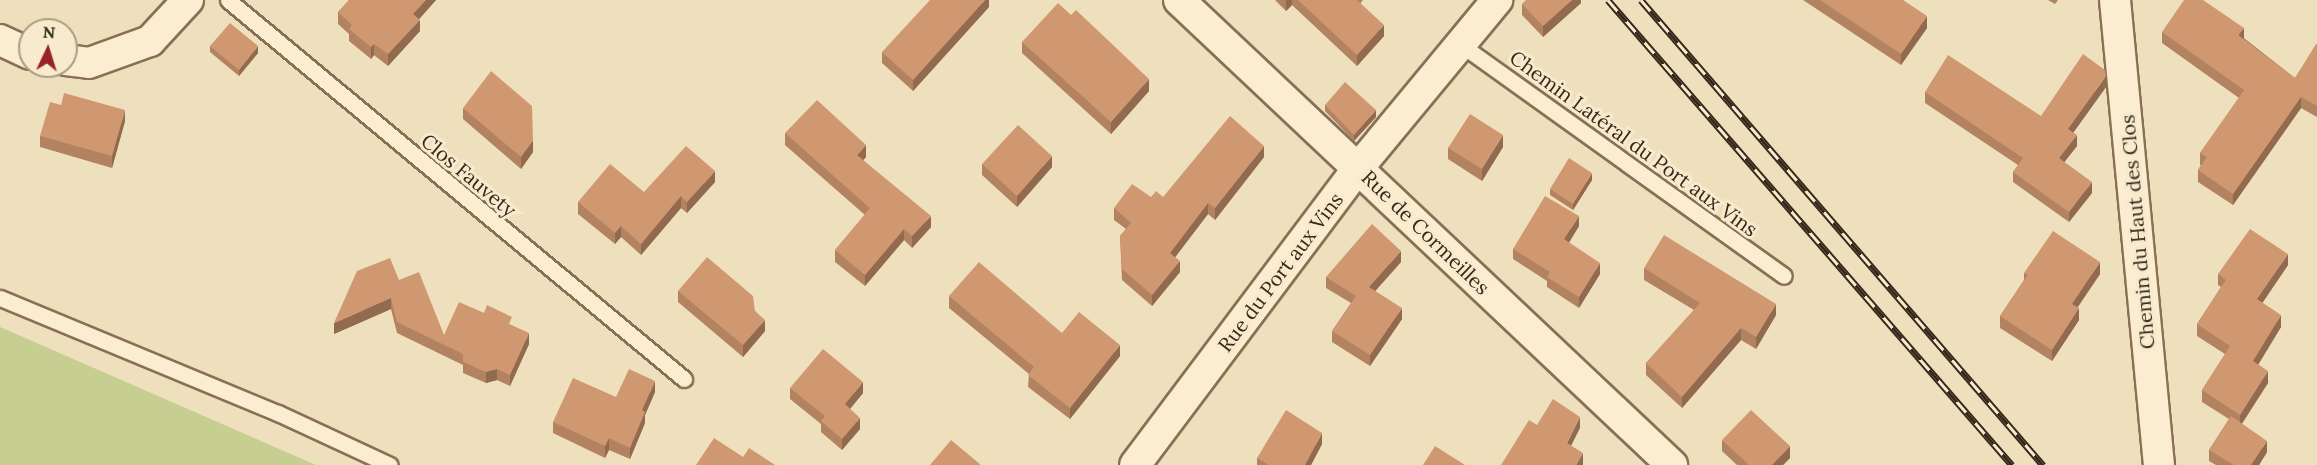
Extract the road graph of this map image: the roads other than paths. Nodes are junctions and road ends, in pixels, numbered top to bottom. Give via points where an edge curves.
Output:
1 (188, 0) edge
2 (228, 0) edge
3 (1179, 0) edge
4 (1497, 0) edge
5 (2115, 0) edge
6 (0, 40) edge
7 (1460, 44) junction
8 (18, 48) edge
9 (78, 62) edge
10 (1359, 167) junction
11 (1784, 276) dead end
12 (0, 298) edge
13 (684, 379) dead end
14 (390, 465) edge
15 (1135, 465) edge
16 (1672, 465) edge
17 (2159, 465) edge

1 - 9 street via 150,41 89,63
2 - 13 lane, Clos Fauvety
3 - 10 street, Rue de Cormeilles
4 - 7 street, Rue du Port aux Vins
5 - 17 street, Chemin du Haut des Clos
6 - 8 street
7 - 10 street, Rue du Port aux Vins
7 - 11 lane, Chemin Latéral du Port aux Vins
10 - 15 street, Rue du Port aux Vins
10 - 16 street, Rue de Cormeilles
12 - 14 lane via 278,413

